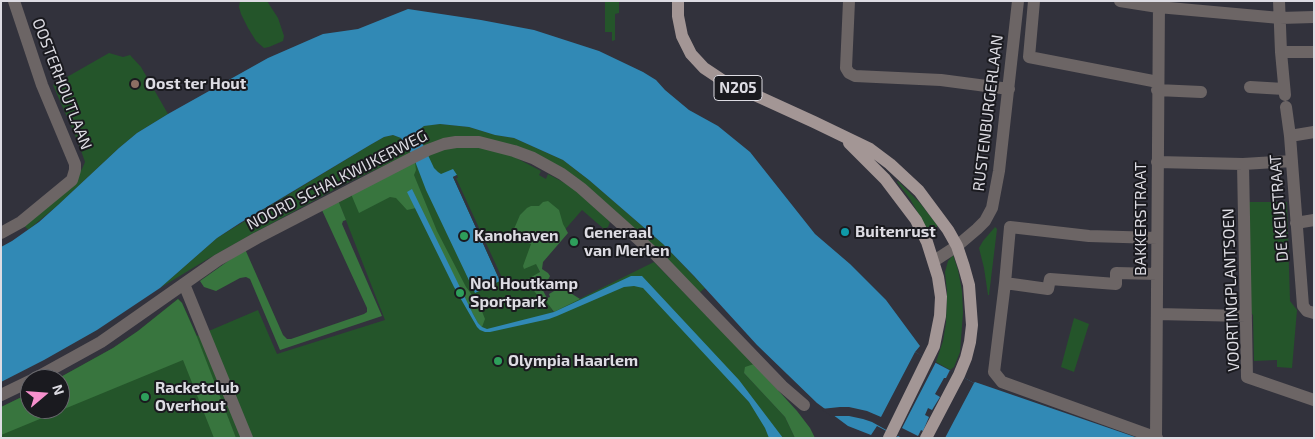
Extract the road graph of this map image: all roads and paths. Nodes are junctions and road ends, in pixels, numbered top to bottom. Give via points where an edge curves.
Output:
1 (14, 1) edge
2 (678, 1) edge
3 (849, 1) edge
4 (1018, 1) edge
5 (1034, 1) edge
6 (1120, 1) edge
7 (1279, 1) edge
8 (1158, 4) edge
9 (1314, 17) edge
10 (1280, 18) junction
11 (1281, 52) junction
12 (1314, 52) edge
13 (1157, 86) junction
14 (1250, 87) dead end
15 (1009, 89) junction
16 (1200, 92) dead end
17 (1285, 97) junction
18 (1314, 132) edge
19 (842, 136) junction
20 (1290, 136) junction
21 (1292, 161) junction
22 (1157, 162) junction
23 (1243, 164) junction
24 (1314, 220) edge
25 (1296, 223) junction
26 (1, 233) edge
27 (1157, 238) junction
28 (957, 246) junction
29 (934, 261) junction
30 (1157, 274) junction
31 (1005, 283) junction
32 (184, 284) junction
33 (1308, 310) edge
34 (1157, 314) junction
35 (1246, 316) junction
36 (52, 369) edge
37 (20, 386) edge
38 (1, 395) edge
39 (1314, 400) edge
40 (804, 405) dead end
41 (890, 435) edge
42 (246, 438) edge
43 (926, 438) edge
44 (1157, 438) edge

1 - 26 street, OOSTERHOUTLAAN via 75,170 72,180 21,222
2 - 19 main road, N205 via 682,36 691,54 704,68 722,80
3 - 15 street via 846,68 849,73
4 - 15 street, RUSTENBURGERLAAN
5 - 13 street, RUSTENBURGERLAAN via 1029,58
6 - 8 street
7 - 10 street, DE KEIJSTRAAT
8 - 10 street
8 - 13 street, BAKKERSTRAAT
9 - 10 street
10 - 11 street, DE KEIJSTRAAT
11 - 12 street
11 - 17 street, DE KEIJSTRAAT
13 - 16 street
13 - 22 street, BAKKERSTRAAT
14 - 17 street
15 - 28 street, RUSTENBURGERLAAN via 992,208 985,221
17 - 20 street, DE KEIJSTRAAT
18 - 20 street
19 - 28 main road, N205 via 870,149 919,191
19 - 29 main road, N205 via 902,199 928,242
20 - 21 street, DE KEIJSTRAAT
21 - 23 street
21 - 25 street, DE KEIJSTRAAT
22 - 23 street
22 - 27 street, BAKKERSTRAAT
23 - 35 street, VOORTINGPLANTSOEN
24 - 25 street
25 - 33 street, DE KEIJSTRAAT
27 - 30 street, BAKKERSTRAAT
27 - 31 street via 1089,236 1010,227
28 - 29 street, RUSTENBURGERLAAN
28 - 43 main road, N205 via 968,285 972,325 970,342 959,375
29 - 41 main road, N205 via 941,297 934,346
30 - 31 street via 1116,273 1116,284 1050,279 1048,289
30 - 34 street, BAKKERSTRAAT
31 - 44 street via 994,372 1002,382
32 - 36 street, NOORD SCHALKWIJKERWEG via 101,342
32 - 40 street, NOORD SCHALKWIJKERWEG via 257,238 428,150 456,142 479,142 533,158 576,184 656,255
32 - 42 street
34 - 35 street
34 - 44 street, BAKKERSTRAAT
35 - 39 street, VOORTINGPLANTSOEN via 1247,377
37 - 38 street

